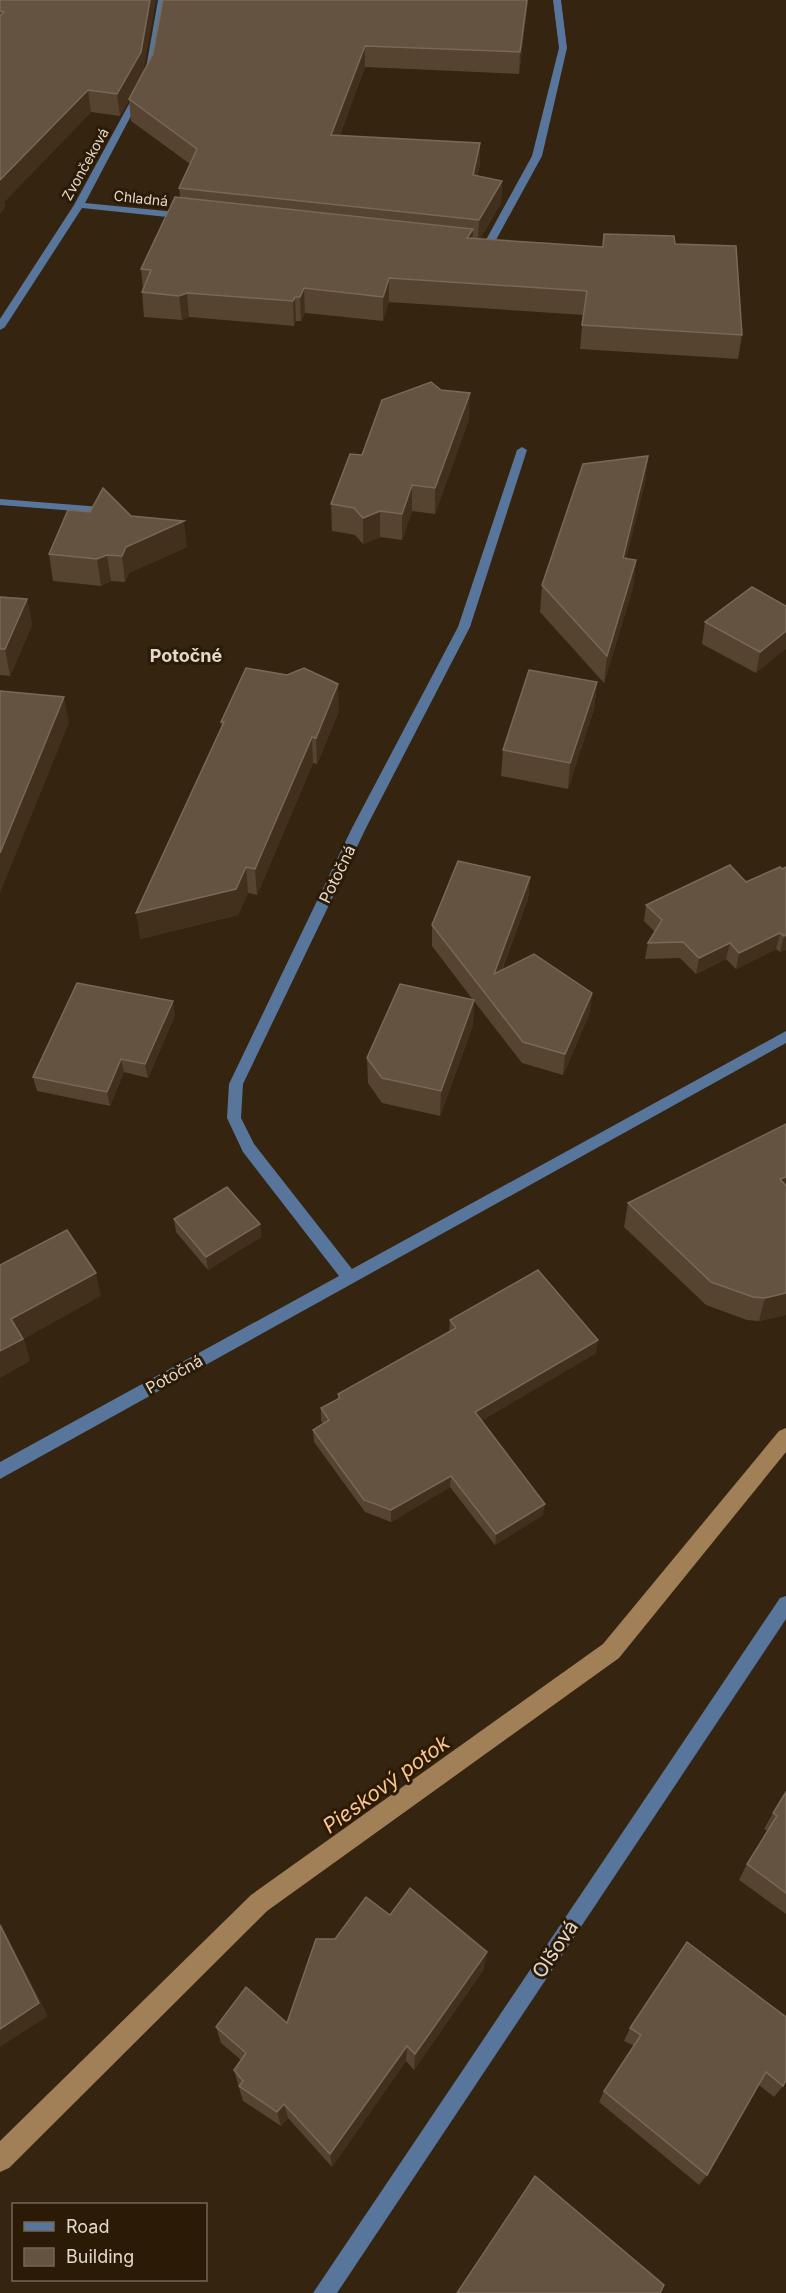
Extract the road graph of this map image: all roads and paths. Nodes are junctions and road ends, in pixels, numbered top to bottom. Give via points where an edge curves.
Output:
1 (162, 0) edge
2 (557, 0) edge
3 (79, 205) junction
4 (196, 218) edge
5 (475, 248) edge
6 (486, 249) junction
7 (498, 250) edge
8 (0, 327) edge
9 (522, 450) dead end
10 (0, 502) edge
11 (101, 510) edge
12 (786, 1036) edge
13 (349, 1277) junction
14 (0, 1471) edge
15 (786, 1604) edge
16 (324, 2293) edge

1 - 3 street, Zvončeková via 149,75
2 - 6 street via 563,48 537,156
3 - 4 street, Chladná
3 - 8 street, Zvončeková
5 - 6 street
6 - 7 street
9 - 13 street, Potočná via 464,627 359,828 236,1084 234,1118 248,1148
10 - 11 street
12 - 13 street, Potočná
13 - 14 street, Potočná
15 - 16 street, Olšová

